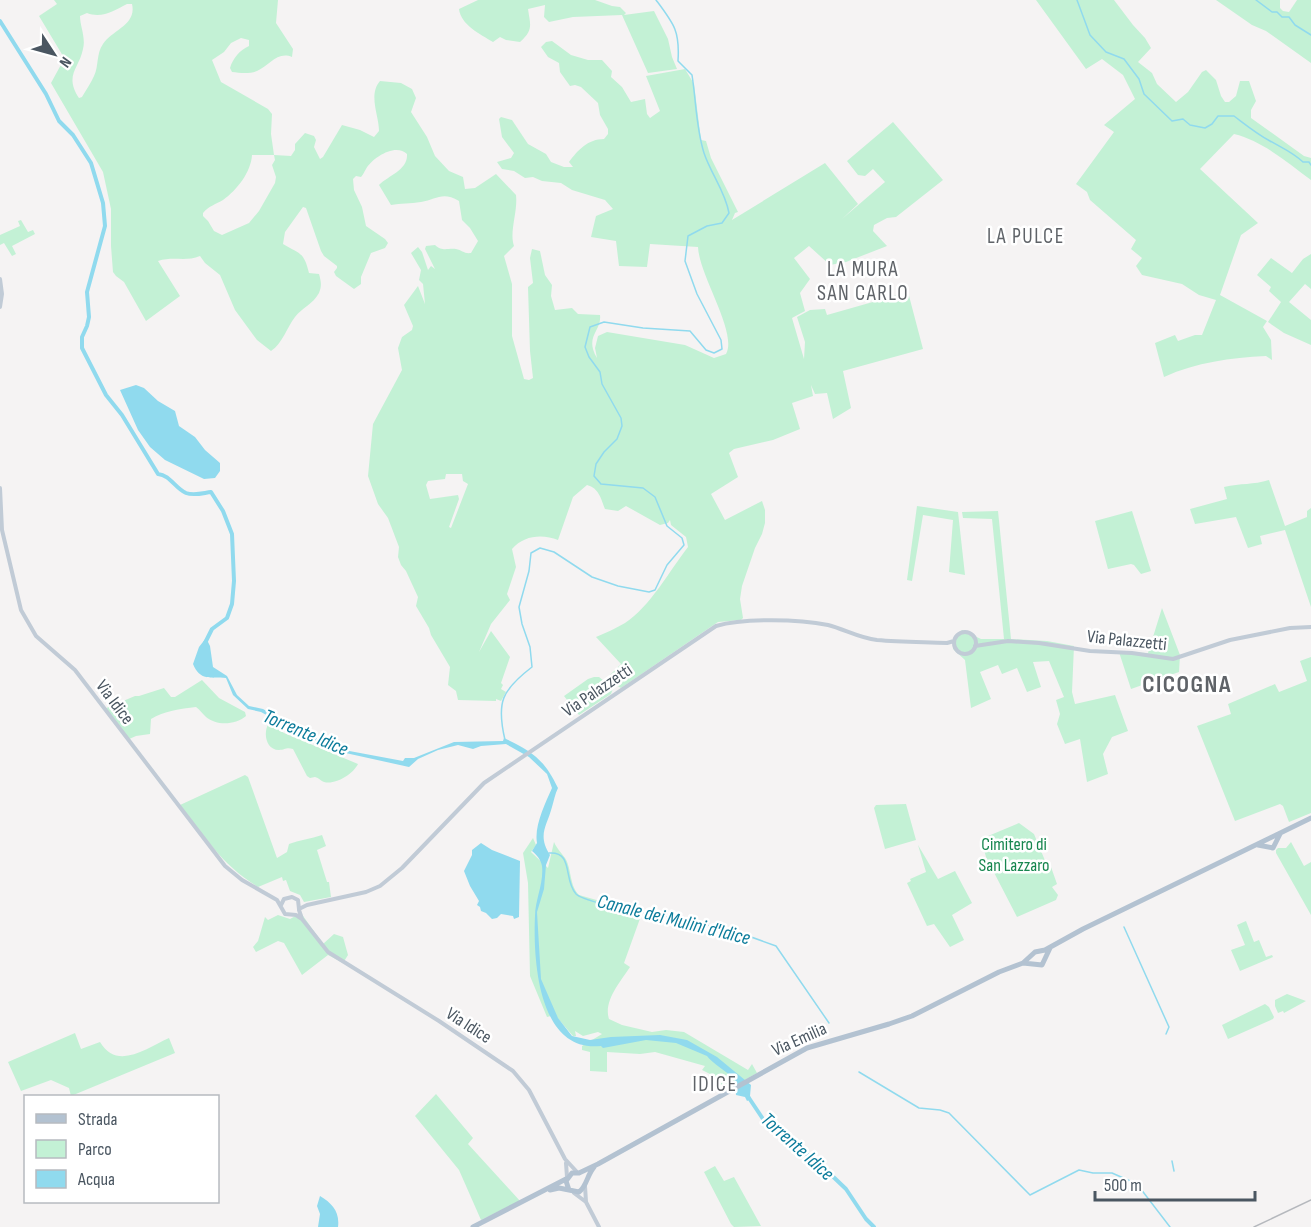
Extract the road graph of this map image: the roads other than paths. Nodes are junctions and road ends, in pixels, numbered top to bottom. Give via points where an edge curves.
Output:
1 (0, 279) edge
2 (0, 307) edge
3 (0, 488) edge
4 (1311, 625) edge
5 (975, 639) junction
6 (954, 641) junction
7 (947, 643) junction
8 (985, 643) junction
9 (975, 646) junction
10 (955, 647) junction
11 (1311, 818) edge
12 (1274, 839) junction
13 (1265, 843) junction
14 (274, 898) junction
15 (284, 899) junction
16 (299, 902) junction
17 (307, 905) junction
18 (281, 906) junction
19 (299, 910) junction
20 (294, 915) junction
21 (302, 919) junction
22 (1051, 947) junction
23 (1041, 951) junction
24 (1031, 957) junction
25 (1046, 958) junction
26 (1023, 963) junction
27 (1033, 964) junction
28 (565, 1159) junction
29 (597, 1164) junction
30 (578, 1173) junction
31 (567, 1178) junction
32 (585, 1184) junction
33 (545, 1191) junction
34 (571, 1191) junction
35 (586, 1202) junction
36 (473, 1227) edge
37 (599, 1227) edge

1 - 2 main road
3 - 14 main road, Via Idice via 2,530 21,610 31,629 75,670 225,866
4 - 8 main road, Via Palazzetti via 1230,640 1173,659 1039,643
5 - 6 main road, Via Palazzetti via 967,633 958,635
5 - 8 main road, Via Palazzetti
5 - 9 main road
6 - 7 main road, Via Palazzetti
6 - 10 main road
7 - 10 main road, Via Palazzetti
7 - 17 main road, Via Palazzetti via 876,640 804,621 716,626 473,793 386,882 366,892
8 - 9 main road, Via Palazzetti
9 - 10 main road, Via Palazzetti via 965,654
11 - 12 main road, Via Emilia
12 - 13 main road, Via Emilia
12 - 13 main road, Via Emilia via 1273,848
13 - 22 main road, Via Emilia
14 - 15 main road, Via Idice
14 - 18 main road, Via Idice
15 - 16 main road, Via Idice via 292,897
15 - 18 main road
16 - 17 main road
16 - 19 main road, Via Idice
17 - 19 main road, Via Palazzetti
18 - 20 main road, Via Idice via 285,914
19 - 20 main road
19 - 21 main road, Via Idice
20 - 21 main road, Via Idice
21 - 28 main road, Via Idice via 328,952 505,1064 523,1081
22 - 23 main road, Via Emilia
22 - 25 main road
23 - 24 main road, Via Emilia via 1035,951
23 - 25 main road
24 - 26 main road, Via Emilia
24 - 27 main road
25 - 27 main road via 1040,966
26 - 27 main road, Via Emilia
26 - 29 main road, Via Emilia via 912,1016 814,1045
28 - 30 main road, Via Idice
28 - 31 main road, Via Idice
29 - 30 main road, Via Emilia
29 - 32 main road
30 - 31 main road, Via Emilia
30 - 32 main road
31 - 33 main road, Via Emilia
31 - 34 main road via 566,1186
32 - 34 main road, Via Emilia via 579,1192
32 - 35 main road
33 - 34 main road, Via Emilia
33 - 36 main road, Via Emilia
34 - 35 main road
35 - 37 main road

